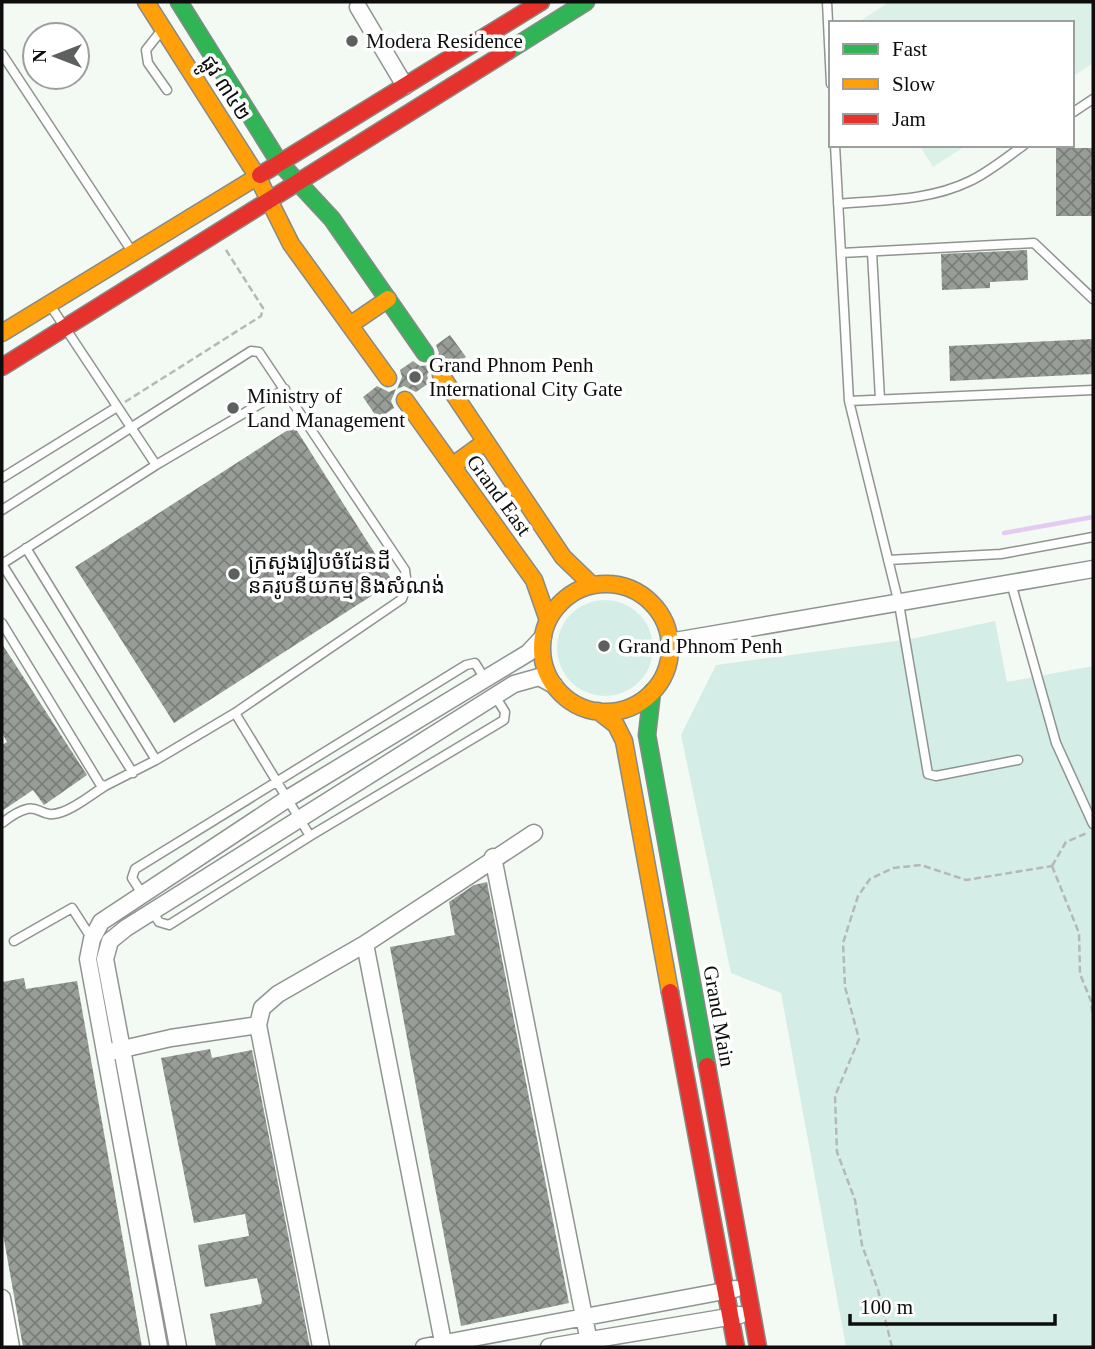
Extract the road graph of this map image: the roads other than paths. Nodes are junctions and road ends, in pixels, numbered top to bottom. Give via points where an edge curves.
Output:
1 (146, 2) edge
2 (179, 2) edge
3 (539, 2) edge
4 (586, 2) edge
5 (827, 2) edge
6 (358, 7) dead end
7 (163, 29) junction
8 (829, 43) edge
9 (2, 54) edge
10 (405, 86) junction
11 (167, 90) dead end
12 (1093, 99) edge
13 (1074, 112) edge
14 (835, 147) edge
15 (1021, 147) edge
16 (279, 162) junction
17 (257, 176) junction
18 (297, 181) junction
19 (268, 199) junction
20 (838, 204) junction
21 (872, 251) junction
22 (133, 253) junction
23 (841, 253) junction
24 (387, 299) junction
25 (1093, 299) edge
26 (49, 304) junction
27 (350, 325) junction
28 (66, 327) junction
29 (2, 333) edge
30 (425, 353) dead end
31 (2, 367) edge
32 (441, 375) dead end
33 (388, 378) dead end
34 (285, 389) junction
35 (1093, 390) edge
36 (880, 399) junction
37 (405, 400) dead end
38 (849, 401) junction
39 (117, 407) junction
40 (130, 427) junction
41 (485, 442) junction
42 (156, 465) junction
43 (452, 466) junction
44 (2, 478) edge
45 (2, 510) edge
46 (1093, 537) edge
47 (26, 548) junction
48 (888, 560) junction
49 (2, 564) edge
50 (1093, 569) edge
51 (1010, 583) junction
52 (592, 585) junction
53 (899, 604) junction
54 (548, 620) junction
55 (2, 623) edge
56 (543, 637) junction
57 (669, 642) junction
58 (485, 679) junction
59 (554, 685) junction
60 (652, 692) junction
61 (495, 696) junction
62 (598, 712) junction
63 (235, 713) junction
64 (156, 760) junction
65 (1018, 760) dead end
66 (133, 773) junction
67 (277, 781) junction
68 (105, 786) junction
69 (287, 799) junction
70 (299, 817) junction
71 (2, 822) edge
72 (1093, 824) edge
73 (534, 833) dead end
74 (310, 836) junction
75 (494, 857) junction
76 (141, 892) junction
77 (152, 911) junction
78 (92, 939) junction
79 (14, 942) dead end
80 (365, 944) junction
81 (108, 947) junction
82 (258, 1025) junction
83 (122, 1050) junction
84 (105, 1053) junction
85 (747, 1287) junction
86 (726, 1291) junction
87 (2, 1298) edge
88 (752, 1313) junction
89 (584, 1317) junction
90 (730, 1317) junction
91 (589, 1344) edge
92 (443, 1346) edge
93 (11, 1347) edge
94 (159, 1347) edge
95 (178, 1347) edge
96 (321, 1347) edge
97 (424, 1347) edge
98 (549, 1347) edge
99 (736, 1347) edge
100 (758, 1347) edge

1 - 7 street, ផ្លូវ ៣៤២
2 - 16 street, ផ្លូវ ៣៤២
3 - 10 street
4 - 18 street
5 - 8 lane
6 - 10 street
7 - 11 lane via 146,50 148,63
7 - 17 street, ផ្លូវ ៣៤២
9 - 22 lane
10 - 16 street
12 - 13 lane
14 - 20 lane
15 - 20 lane via 971,181 952,188 917,198
16 - 17 street
16 - 18 street, ផ្លូវ ៣៤២
17 - 19 street, ផ្លូវ ៣៤២
17 - 22 street
18 - 19 street
18 - 24 street via 332,219
19 - 27 street via 291,244
19 - 28 street
20 - 23 lane
21 - 23 lane
21 - 25 lane via 1034,243
21 - 36 lane
22 - 26 street
23 - 38 lane
24 - 27 street
24 - 30 street
26 - 28 lane
26 - 29 street
27 - 33 street
28 - 31 street
28 - 39 lane
32 - 41 street, Grand East
34 - 40 lane via 265,357 251,351
34 - 42 lane
34 - 63 lane via 405,570 407,585 402,599
35 - 36 lane
36 - 38 lane
37 - 43 street, Grand East
38 - 48 lane
39 - 40 lane
39 - 44 lane
40 - 42 lane
40 - 45 lane
41 - 43 street
41 - 52 street, Grand East via 563,557
42 - 47 lane
43 - 54 street, Grand East via 534,580
46 - 48 lane via 1001,554
47 - 49 lane
47 - 64 lane
48 - 53 lane
49 - 66 lane
50 - 51 street
51 - 53 street
51 - 72 lane via 1056,743
52 - 54 street via 559,604
52 - 57 street via 626,586 642,595 664,620
53 - 57 street
53 - 65 lane via 928,774
54 - 56 street
55 - 68 lane
56 - 58 street via 528,653
56 - 59 street via 543,657
57 - 60 street via 666,669
58 - 67 lane via 475,663 466,665
58 - 69 street
59 - 61 street via 539,677 527,679
59 - 62 street via 577,705
60 - 62 street via 621,710
60 - 85 street, Grand Main via 647,735
61 - 70 street
61 - 74 lane via 505,712 504,720
62 - 86 street, Grand Main via 617,725 624,741
63 - 64 lane
63 - 67 lane
64 - 66 lane
66 - 68 lane
67 - 69 lane
67 - 76 lane via 135,869 132,878
68 - 71 lane via 62,812 30,806
69 - 70 lane
69 - 76 street
70 - 74 lane
70 - 77 street
73 - 75 street
74 - 77 lane via 169,925 159,922
75 - 80 street
75 - 89 street
76 - 77 street
76 - 78 street via 101,922
77 - 81 street
78 - 79 lane via 72,908
78 - 81 street
78 - 84 street via 88,959
80 - 82 street via 278,994 262,1008
80 - 92 street
81 - 83 street via 105,959
82 - 83 street
82 - 96 street
83 - 84 street
83 - 95 street
84 - 94 street
85 - 86 street
85 - 88 street, Grand Main
86 - 89 street
86 - 90 street, Grand Main
87 - 93 street
88 - 90 street
88 - 100 street, Grand Main
89 - 91 street
89 - 92 street
90 - 91 street
90 - 99 street, Grand Main
91 - 98 street
92 - 97 street

